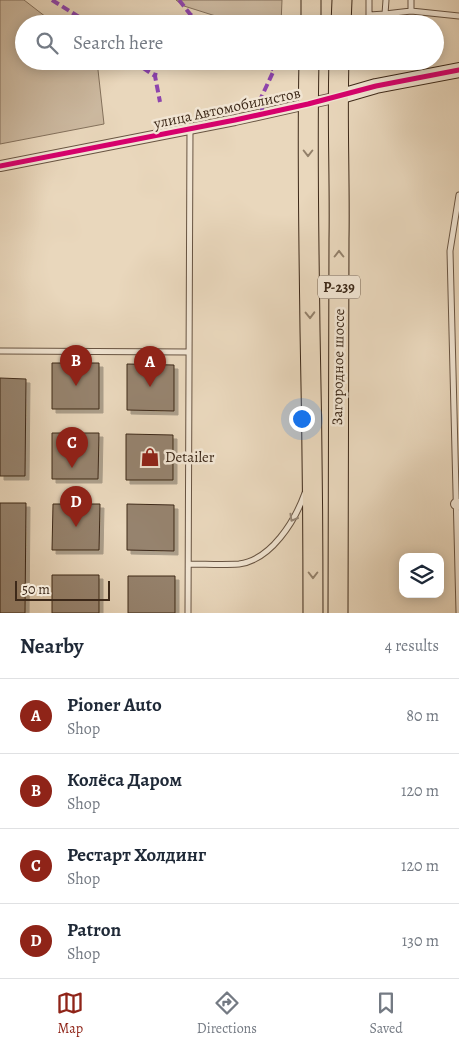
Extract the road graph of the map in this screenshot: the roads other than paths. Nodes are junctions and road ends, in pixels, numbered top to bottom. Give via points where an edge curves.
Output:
1 (311, 0) edge
2 (342, 0) edge
3 (369, 0) edge
4 (386, 0) edge
5 (412, 0) edge
6 (411, 11) junction
7 (385, 14) junction
8 (310, 15) edge
9 (341, 15) edge
10 (459, 16) edge
11 (310, 70) edge
12 (340, 70) edge
13 (459, 70) edge
14 (338, 97) junction
15 (308, 104) junction
16 (190, 128) junction
17 (0, 166) edge
18 (459, 195) edge
19 (0, 351) edge
20 (189, 352) junction
21 (312, 474) junction
22 (458, 504) edge
23 (188, 564) junction
24 (459, 612) edge
25 (188, 613) edge
26 (312, 613) edge
27 (338, 613) edge

1 - 8 highway
2 - 9 highway
3 - 7 lane via 369,15
4 - 7 lane
5 - 6 lane
6 - 7 lane
6 - 10 lane
11 - 15 highway, Загородное шоссе / Р-239
12 - 14 highway, Загородное шоссе / Р-239
13 - 14 street, улица Автомобилистов
14 - 15 street, улица Автомобилистов
27 -> 14 highway, Загородное шоссе / Р-239
15 - 16 street, улица Автомобилистов
15 -> 21 highway, Загородное шоссе / Р-239
16 - 17 street, улица Автомобилистов
16 - 20 lane
18 - 22 lane via 450,251
19 - 20 lane
20 - 23 lane
21 -> 23 lane via 290,523 267,551 240,564
21 -> 26 highway, Загородное шоссе / Р-239
22 - 24 lane
23 - 25 lane

